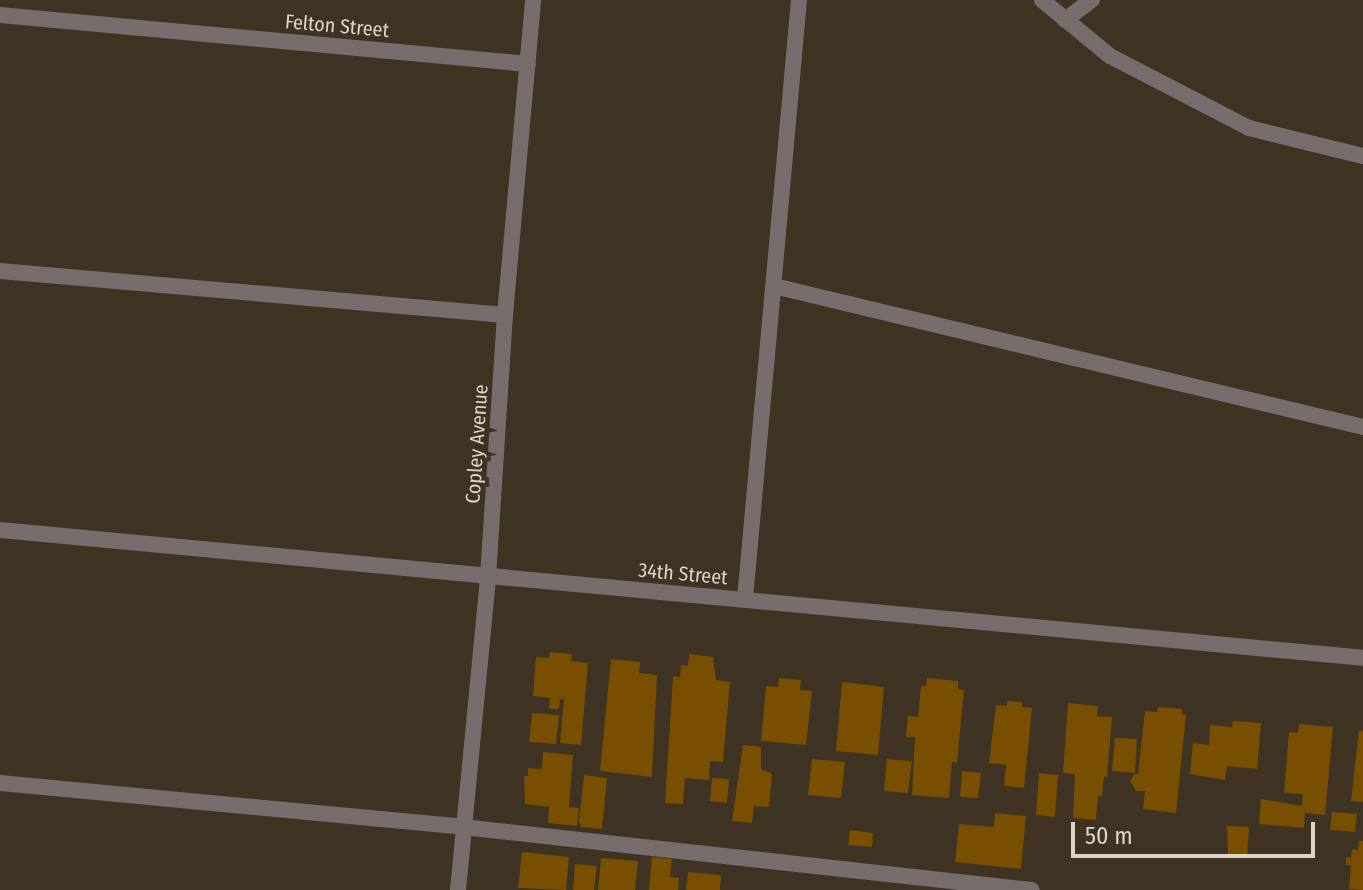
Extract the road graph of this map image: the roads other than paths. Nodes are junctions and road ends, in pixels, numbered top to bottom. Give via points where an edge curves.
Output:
1 (533, 0) edge
2 (799, 0) edge
3 (1042, 0) edge
4 (1092, 0) edge
5 (0, 15) edge
6 (1065, 20) junction
7 (528, 64) junction
8 (1363, 156) edge
9 (0, 271) edge
10 (774, 286) junction
11 (505, 315) junction
12 (1363, 427) edge
13 (0, 530) edge
14 (488, 577) junction
15 (745, 599) junction
16 (1363, 658) edge
17 (0, 783) edge
18 (463, 827) junction
19 (458, 890) edge
20 (1032, 890) edge

1 - 7 street, Copley Avenue
2 - 10 street
3 - 6 street
4 - 6 street
5 - 7 street, Felton Street
6 - 8 street via 1110,56 1249,128
7 - 11 street, Copley Avenue
9 - 11 street
10 - 12 street
10 - 15 street
11 - 14 street, Copley Avenue
13 - 14 street, 34th Street
14 - 15 street, 34th Street
14 - 18 street, Copley Avenue
15 - 16 street, 34th Street
17 - 18 street
18 - 19 street, Copley Avenue
18 - 20 street

